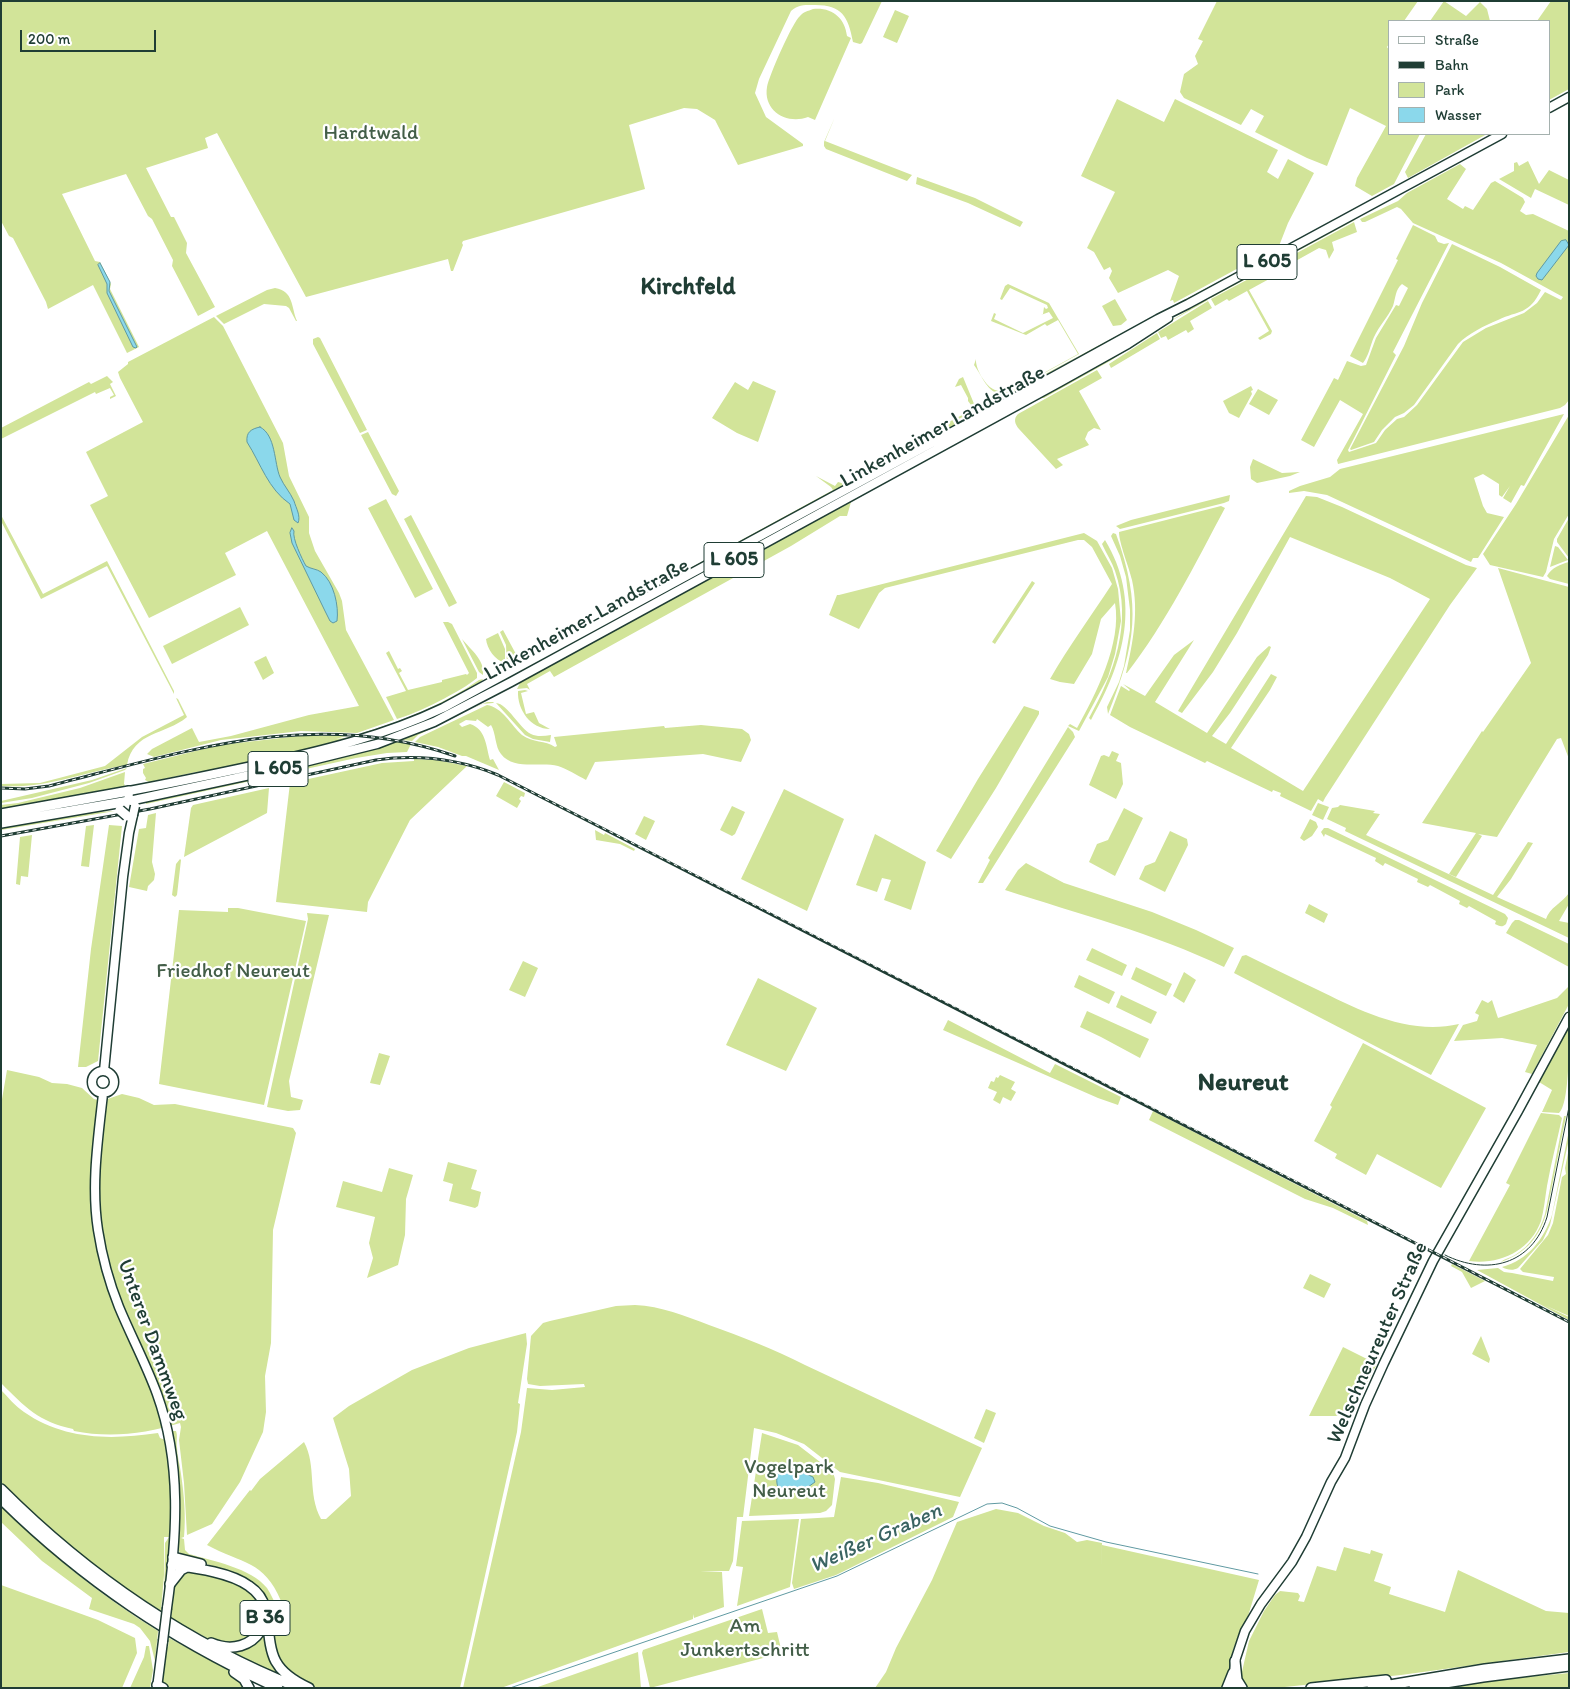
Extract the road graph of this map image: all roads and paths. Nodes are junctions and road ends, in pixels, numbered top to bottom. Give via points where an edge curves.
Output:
1 (1569, 97) edge
2 (1550, 107) edge
3 (1500, 135) edge
4 (1188, 304) junction
5 (130, 804) junction
6 (1, 814) edge
7 (1, 823) edge
8 (1569, 1017) edge
9 (104, 1071) junction
10 (103, 1094) junction
11 (1, 1488) edge
12 (1, 1499) edge
13 (173, 1560) junction
14 (187, 1567) junction
15 (170, 1584) junction
16 (181, 1630) junction
17 (216, 1658) junction
18 (1569, 1659) edge
19 (1236, 1661) junction
20 (1569, 1666) edge
21 (1233, 1673) junction
22 (1430, 1677) junction
23 (159, 1687) edge
24 (249, 1688) edge
25 (278, 1688) edge
26 (299, 1688) edge
27 (309, 1688) edge
28 (1227, 1688) edge
29 (1233, 1688) edge
30 (1242, 1688) edge
31 (1311, 1688) edge
32 (1372, 1688) edge
33 (1414, 1688) edge

1 - 2 main road
3 - 4 main road, Linkenheimer Landstraße / L 605
4 - 5 main road, Linkenheimer Landstraße / L 605 via 438,710 351,743
4 - 5 main road, Linkenheimer Landstraße / L 605 via 1120,348 999,416 505,685 416,730 377,744
5 - 6 highway, L 605
5 - 7 highway
5 - 9 main road
8 - 19 main road, Welschneureuter Straße via 1433,1261 1384,1363 1341,1467 1292,1562 1251,1620
9 - 10 main road via 96,1074 92,1083 96,1091
9 - 10 main road via 112,1074 115,1082 112,1090
10 - 13 main road, Unterer Dammweg via 95,1194 98,1230 113,1292 154,1385 165,1419 176,1500
11 - 16 highway, B 36 via 88,1566
12 - 17 highway, B 36 via 94,1581
13 - 14 highway, B 36
13 - 15 main road, Unterer Dammweg
13 - 27 highway via 238,1577 254,1585 267,1606 269,1644 275,1662 290,1678
14 - 15 highway
14 - 16 highway, B 36 via 210,1571 250,1586 261,1598 265,1619 256,1637 235,1647 214,1644
15 - 23 main road, Unterer Dammweg, bridge
16 - 26 highway, B 36 via 222,1653
17 - 24 highway via 240,1676
17 - 25 highway, B 36
18 - 22 highway
19 - 21 main road, Welschneureuter Straße
19 - 30 highway
20 - 33 highway
21 - 28 highway
21 - 29 main road, Welschneureuter Straße
22 - 31 highway via 1422,1675
22 - 32 highway

